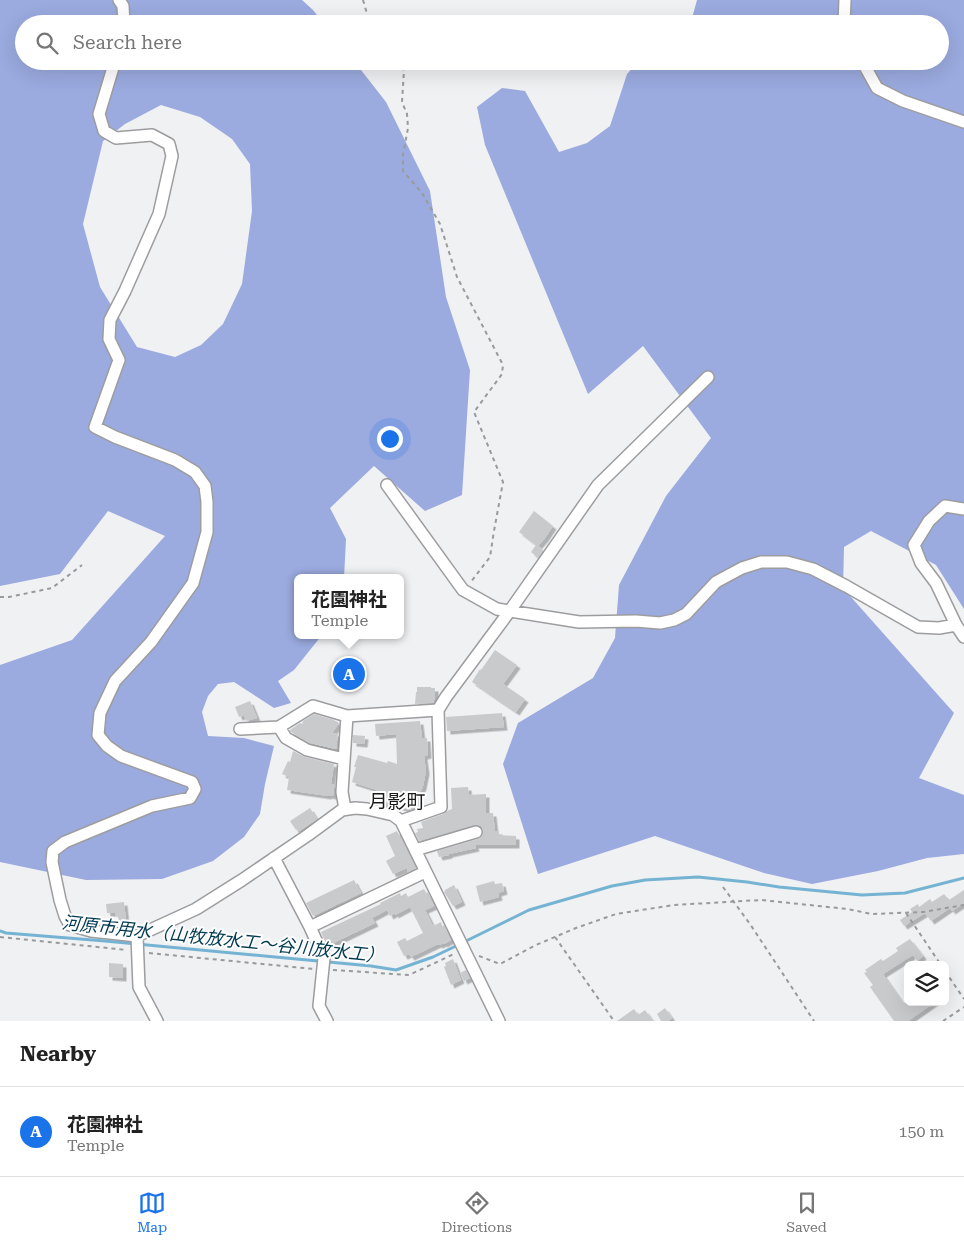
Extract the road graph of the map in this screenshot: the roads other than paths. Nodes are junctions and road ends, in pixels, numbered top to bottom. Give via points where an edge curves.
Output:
1 (119, 0) edge
2 (845, 0) edge
3 (124, 15) edge
4 (844, 15) edge
5 (112, 70) edge
6 (867, 70) edge
7 (964, 122) edge
8 (708, 377) dead end
9 (386, 485) dead end
10 (964, 510) edge
11 (510, 612) junction
12 (956, 625) junction
13 (964, 637) edge
14 (438, 710) junction
15 (347, 716) junction
16 (279, 727) junction
17 (240, 729) dead end
18 (344, 759) junction
19 (345, 809) junction
20 (401, 821) junction
21 (476, 832) dead end
22 (415, 850) junction
23 (274, 858) junction
24 (425, 872) junction
25 (310, 927) junction
26 (137, 944) junction
27 (157, 1021) edge
28 (327, 1021) edge
29 (499, 1021) edge

1 - 3 street
2 - 4 street
5 - 26 street via 99,114 104,131 116,138 152,135 169,144 172,156 159,214 110,320 109,339 119,360 96,427 196,472 206,486 207,532 193,583 151,642 115,681 100,713 98,735 120,756 192,782 195,789 190,798 152,806 65,842 53,850 52,862 65,916 70,924
6 - 7 street via 877,88 903,101
8 - 11 street via 598,485
9 - 11 street via 463,590 497,609
10 - 12 street via 945,506 929,521 914,544 921,563 936,583
11 - 12 street via 579,622 660,623 686,614 716,582 742,568 761,562 787,562 846,586 918,627
11 - 14 street
12 - 13 street
14 - 15 street
14 - 20 street via 441,807
15 - 16 street via 313,706
15 - 18 street
16 - 17 street
16 - 18 street via 286,738 307,750
18 - 19 street via 342,792
19 - 20 street via 367,809 393,815
19 - 23 street
20 - 22 street
21 - 22 street
22 - 24 street
23 - 25 street
23 - 26 street
24 - 25 street
24 - 29 street
25 - 28 street via 324,958 319,1006
26 - 27 street via 139,987

